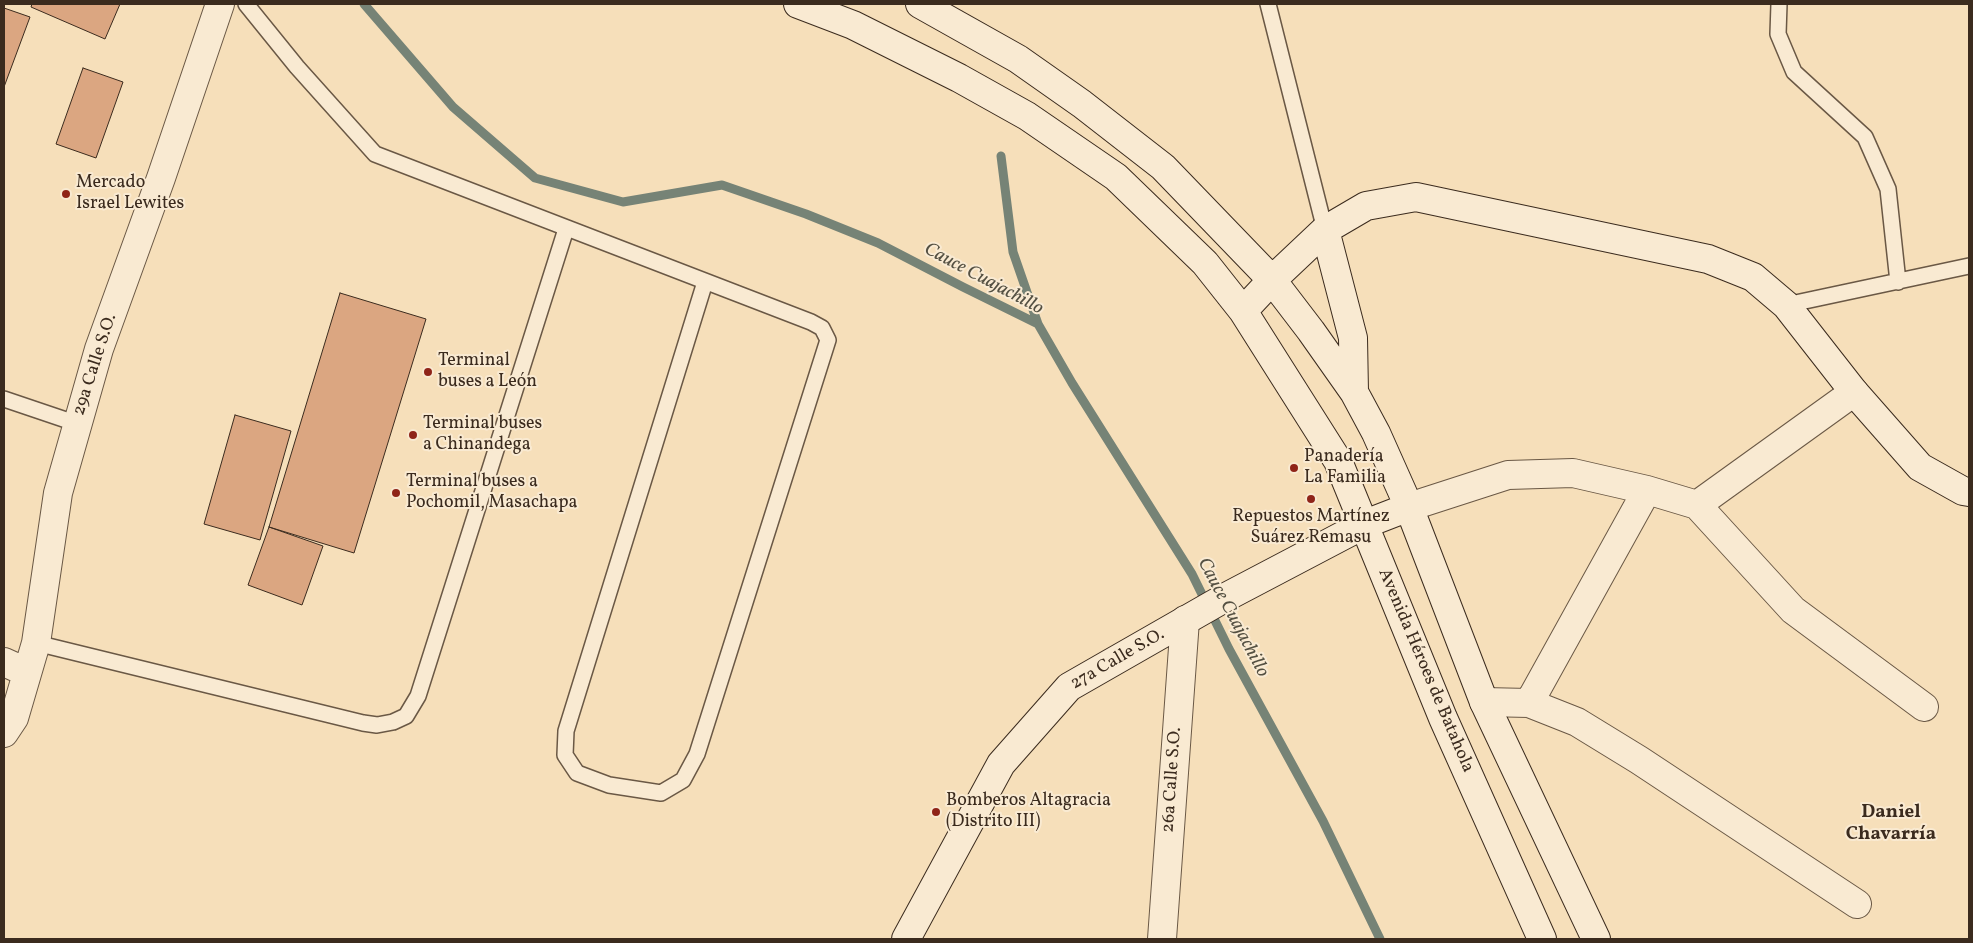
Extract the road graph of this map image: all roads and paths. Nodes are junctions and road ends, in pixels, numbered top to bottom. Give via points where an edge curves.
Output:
1 (220, 4) edge
2 (246, 4) edge
3 (798, 4) edge
4 (1268, 4) edge
5 (1779, 4) edge
6 (925, 5) edge
7 (566, 229) junction
8 (1326, 230) junction
9 (1969, 266) edge
10 (1272, 280) junction
11 (705, 282) junction
12 (1898, 282) junction
13 (1786, 305) junction
14 (1244, 311) junction
15 (1354, 392) junction
16 (1854, 392) junction
17 (4, 399) edge
18 (78, 424) junction
19 (1647, 490) junction
20 (1969, 492) edge
21 (1697, 505) junction
22 (1409, 507) junction
23 (1365, 524) junction
24 (1191, 617) junction
25 (36, 643) junction
26 (15, 667) edge
27 (1484, 702) junction
28 (1529, 703) junction
29 (1924, 707) dead end
30 (4, 733) edge
31 (1857, 904) dead end
32 (906, 939) edge
33 (1162, 939) edge
34 (1542, 939) edge
35 (1596, 939) edge

1 - 18 street, 29a Calle S.O. via 100,349
2 - 7 lane via 375,154
3 - 14 street, Avenida Héroes de Batahola via 853,25 960,78 1027,116 1116,177 1205,262
4 - 8 lane
5 - 12 lane via 1778,34 1794,72 1865,137 1888,190
6 - 10 street via 1018,59 1082,104 1162,168
7 - 11 lane
7 - 25 lane via 418,696 406,716 378,725 363,723
8 - 10 street
8 - 13 street via 1366,206 1416,197 1708,260 1753,277
8 - 15 street via 1353,338
9 - 12 lane
10 - 14 street
10 - 15 street
11 - 11 lane via 811,322 822,328 828,340 697,754 683,780 661,793 609,785 577,773 565,755 566,731
12 - 13 lane
13 - 16 street
14 - 23 street, Avenida Héroes de Batahola via 1338,461
15 - 22 street
16 - 20 street via 1920,467
16 - 21 street
17 - 18 lane
18 - 25 street, 29a Calle S.O. via 58,493
19 - 21 street, 27a Calle S.O.
19 - 22 street, 27a Calle S.O. via 1573,472 1508,476
19 - 28 street
21 - 29 street via 1793,610
22 - 23 street, 27a Calle S.O.
22 - 27 street
23 - 24 street, 27a Calle S.O.
23 - 34 street, Avenida Héroes de Batahola via 1443,718
24 - 32 street, 27a Calle S.O. via 1069,687 1007,757
24 - 33 street, 26a Calle S.O.
25 - 26 street, 29a Calle S.O.
26 - 30 street, 29a Calle S.O. via 14,718
27 - 28 street
27 - 35 street
28 - 31 street via 1577,722

